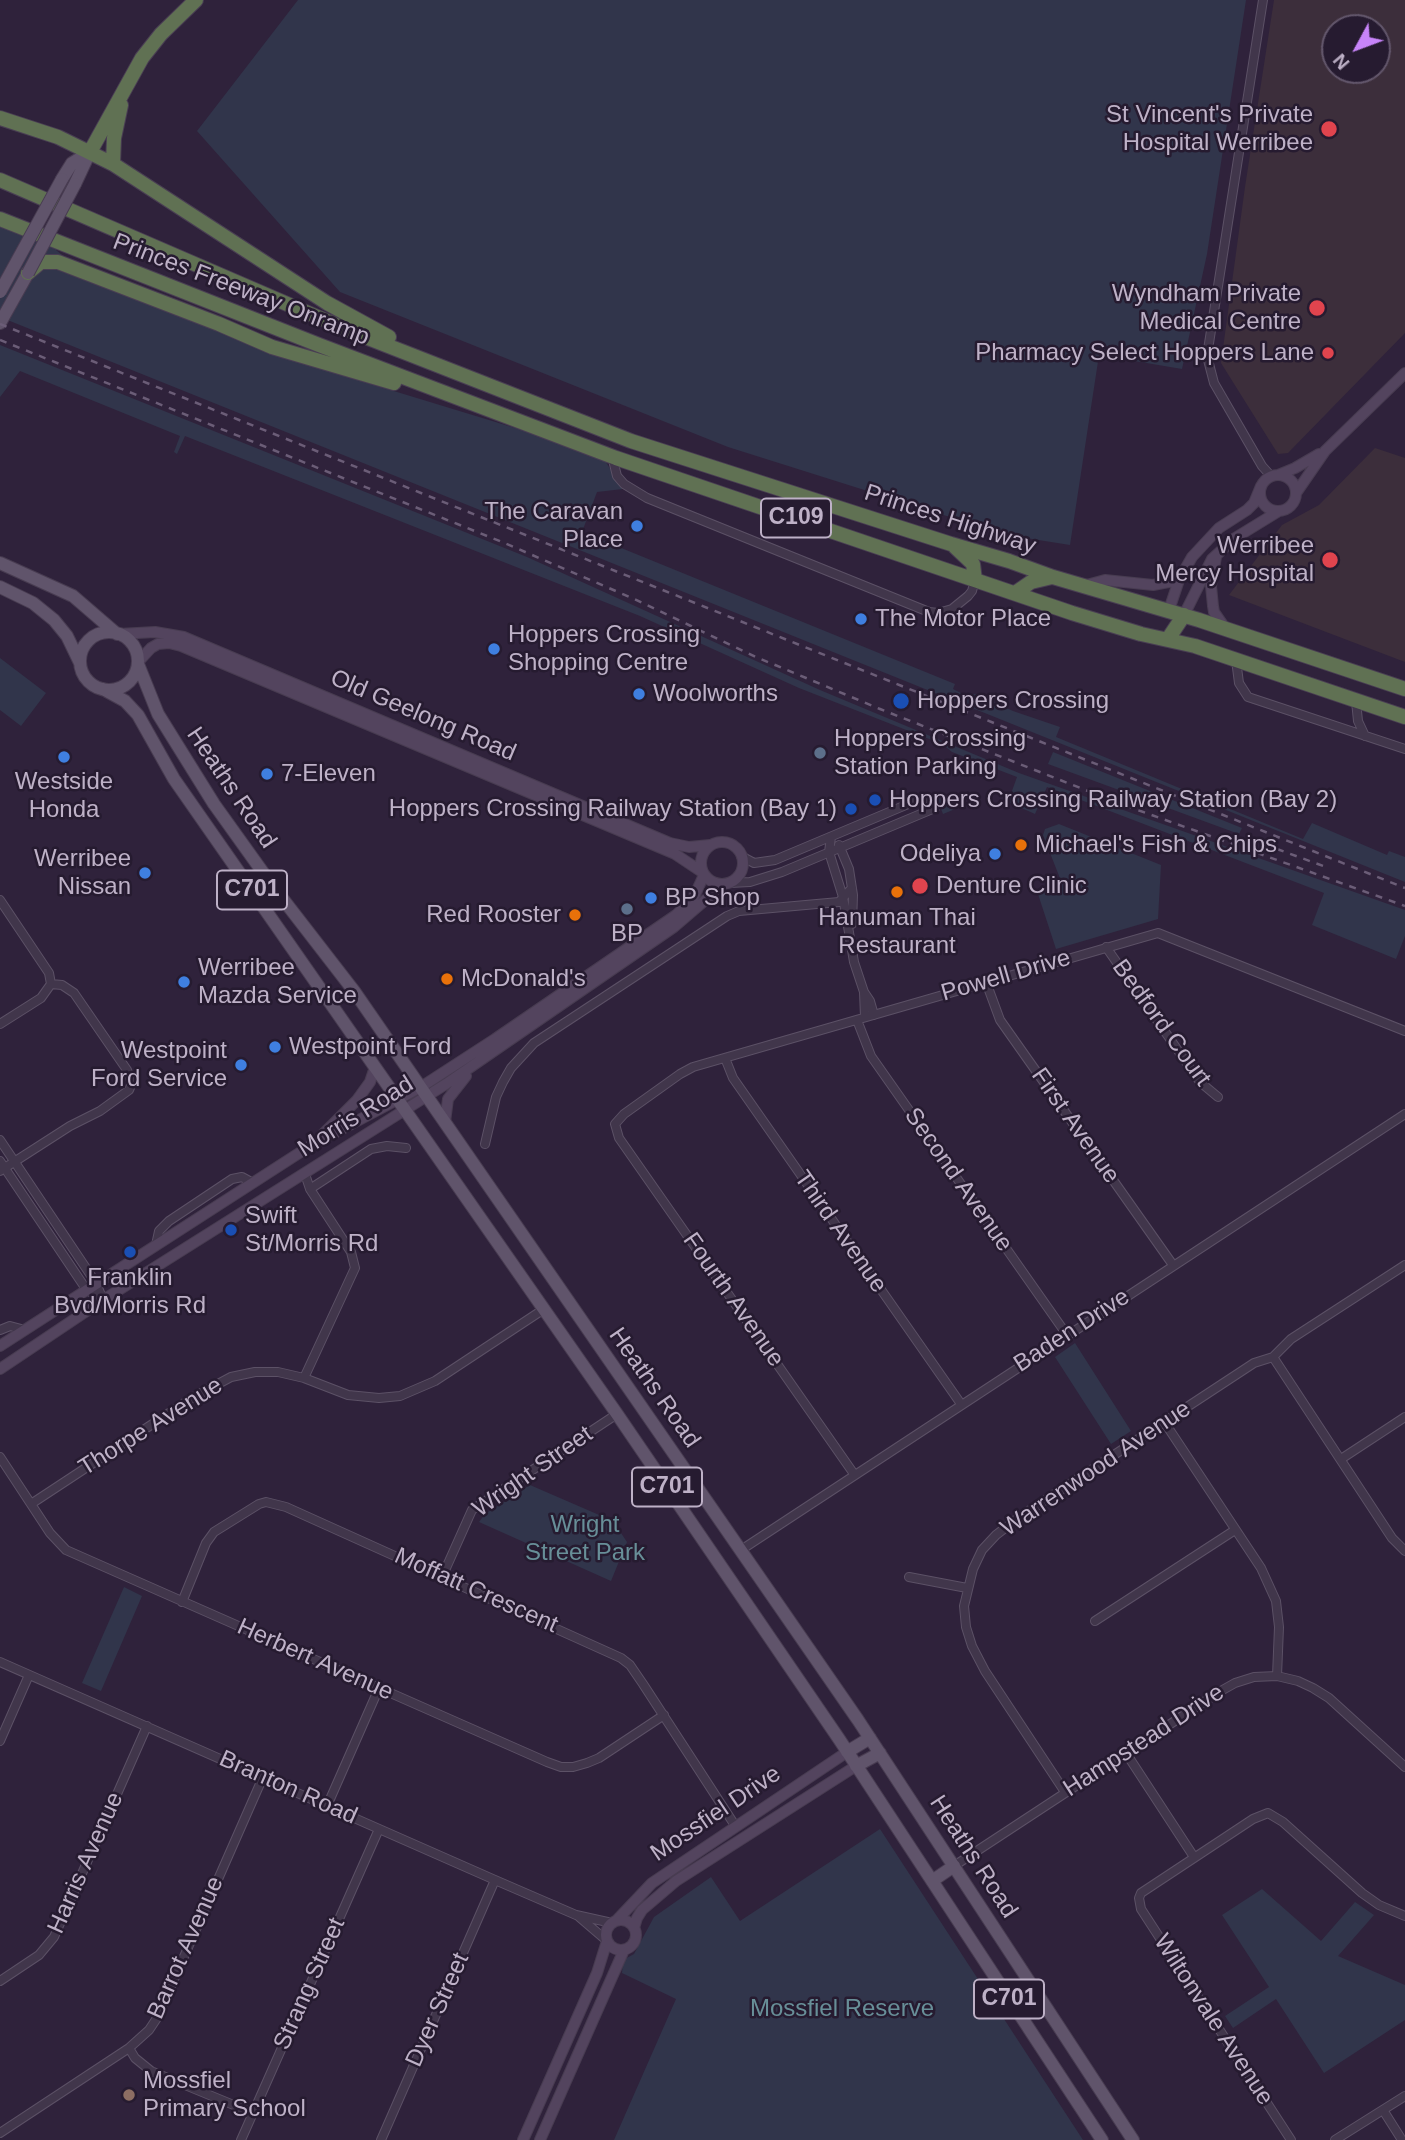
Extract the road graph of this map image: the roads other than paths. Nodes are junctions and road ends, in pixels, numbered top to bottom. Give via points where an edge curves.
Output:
1 (196, 0) edge
2 (1263, 0) edge
3 (124, 90) junction
4 (0, 118) edge
5 (90, 152) junction
6 (113, 164) junction
7 (0, 180) edge
8 (0, 219) edge
9 (28, 273) junction
10 (0, 292) edge
11 (0, 323) edge
12 (445, 368) junction
13 (1405, 373) edge
14 (467, 402) junction
15 (631, 441) junction
16 (1325, 451) junction
17 (616, 458) junction
18 (1268, 480) junction
19 (1296, 493) junction
20 (1279, 511) junction
21 (951, 544) junction
22 (1217, 555) junction
23 (0, 563) edge
24 (1049, 578) junction
25 (975, 580) junction
26 (1179, 580) junction
27 (1083, 586) junction
28 (0, 587) edge
29 (1015, 593) junction
30 (1040, 601) junction
31 (1169, 610) junction
32 (1184, 615) junction
33 (1225, 628) junction
34 (118, 634) junction
35 (1168, 639) junction
36 (1236, 660) junction
37 (138, 663) junction
38 (81, 665) junction
39 (240, 665) junction
40 (103, 689) junction
41 (1405, 689) edge
42 (1356, 701) junction
43 (1405, 717) edge
44 (1365, 736) junction
45 (1405, 749) edge
46 (546, 796) junction
47 (831, 837) junction
48 (710, 845) junction
49 (840, 847) junction
50 (829, 852) junction
51 (741, 856) junction
52 (849, 869) junction
53 (703, 873) junction
54 (839, 881) junction
55 (727, 884) junction
56 (852, 888) junction
57 (843, 897) junction
58 (0, 900) edge
59 (851, 934) junction
60 (1106, 947) junction
61 (986, 982) junction
62 (51, 984) junction
63 (865, 1017) junction
64 (0, 1024) edge
65 (1405, 1031) edge
66 (724, 1058) junction
67 (480, 1061) junction
68 (375, 1067) junction
69 (424, 1092) junction
70 (1218, 1097) dead end
71 (400, 1105) junction
72 (1405, 1114) edge
73 (445, 1122) junction
74 (615, 1124) joint
75 (0, 1140) edge
76 (485, 1144) dead end
77 (310, 1146) junction
78 (405, 1148) dead end
79 (14, 1161) junction
80 (2, 1166) edge
81 (279, 1167) junction
82 (305, 1174) junction
83 (284, 1188) junction
84 (310, 1189) junction
85 (55, 1223) junction
86 (46, 1229) junction
87 (1173, 1265) junction
88 (1405, 1265) edge
89 (91, 1286) junction
90 (566, 1296) junction
91 (103, 1300) junction
92 (544, 1309) junction
93 (0, 1330) edge
94 (25, 1330) junction
95 (1067, 1335) junction
96 (0, 1346) edge
97 (1273, 1357) junction
98 (0, 1369) edge
99 (304, 1378) junction
100 (961, 1404) junction
101 (617, 1414) junction
102 (1405, 1417) edge
103 (1165, 1423) junction
104 (0, 1457) edge
105 (1341, 1460) junction
106 (855, 1474) junction
107 (31, 1504) junction
108 (1235, 1530) junction
109 (740, 1550) junction
110 (1405, 1551) edge
111 (442, 1577) junction
112 (909, 1577) dead end
113 (967, 1588) junction
114 (182, 1602) junction
115 (1094, 1621) dead end
116 (0, 1662) edge
117 (29, 1675) junction
118 (1277, 1676) junction
119 (379, 1688) junction
120 (664, 1715) junction
121 (147, 1726) junction
122 (870, 1738) junction
123 (0, 1741) edge
124 (847, 1752) junction
125 (880, 1753) junction
126 (1126, 1753) junction
127 (856, 1766) junction
128 (1405, 1767) edge
129 (263, 1777) junction
130 (1065, 1792) junction
131 (327, 1806) junction
132 (736, 1827) junction
133 (379, 1829) junction
134 (743, 1838) junction
135 (1194, 1857) junction
136 (954, 1866) junction
137 (495, 1881) junction
138 (932, 1881) junction
139 (1127, 1895) dead end
140 (1139, 1898) junction
141 (576, 1914) junction
142 (1405, 1916) edge
143 (614, 1922) junction
144 (634, 1928) junction
145 (607, 1940) junction
146 (624, 1950) junction
147 (0, 1981) edge
148 (129, 2048) junction
149 (1405, 2096) edge
150 (1383, 2110) junction
151 (253, 2113) junction
152 (0, 2133) edge
153 (241, 2140) edge
154 (381, 2140) edge
155 (523, 2140) edge
156 (540, 2140) edge
157 (1101, 2140) edge
158 (1133, 2140) edge
159 (1292, 2140) edge
160 (1335, 2140) edge
161 (1402, 2140) edge

1 - 3 highway via 150,46
2 - 18 street via 1207,356 1214,383
3 - 5 highway
3 - 6 highway
4 - 5 highway
5 - 6 highway
5 - 9 main road, bridge
5 - 10 main road, bridge via 72,163 62,178
6 - 12 highway via 327,303
7 - 12 highway
8 - 14 highway, Princes Freeway Onramp
9 - 11 main road
9 - 14 highway via 41,262 58,262 272,347
12 - 15 highway, Princes Highway / C109
13 - 16 street
14 - 17 highway, Princes Highway / C109
15 - 17 highway
15 - 21 highway, Princes Highway / C109
16 - 18 street
16 - 19 street
17 - 25 highway, Princes Highway / C109
17 - 25 street via 617,475 647,498 929,612 952,609 972,591
18 - 19 street via 1282,476 1292,482
18 - 20 street via 1260,492 1263,503
18 - 26 street via 1247,510 1199,548
19 - 20 street via 1291,505
20 - 22 street
21 - 24 highway, Princes Highway / C109
21 - 25 highway via 973,564
22 - 32 street
22 - 33 street via 1211,586 1213,606
23 - 34 main road, C701 via 74,596
24 - 27 highway, Princes Highway / C109
24 - 29 highway via 1031,582
24 - 30 street via 1038,590
25 - 29 highway, Princes Highway / C109
26 - 27 street via 1153,585 1105,580
26 - 31 street
27 - 31 highway, Princes Highway / C109
28 - 38 main road, C701 via 33,603 54,620 68,636
29 - 30 highway, Princes Highway / C109
30 - 35 highway, Princes Highway / C109
31 - 32 highway, Princes Highway / C109
31 - 35 highway
32 - 33 highway, Princes Highway / C109
32 - 35 highway
33 - 41 highway, Princes Highway / C109
34 - 37 main road, C701 via 133,645
34 - 38 main road via 103,633 91,640
34 - 39 street, Old Geelong Road via 170,634
35 - 36 highway, Princes Highway / C109
36 - 42 highway, Princes Highway / C109
36 - 44 street via 1239,683 1248,697
37 - 39 street, Old Geelong Road via 153,646 169,643
37 - 40 main road via 126,685
37 - 69 main road, Heaths Road / C701 via 158,714 214,804
38 - 40 main road, C701 via 86,678
39 - 46 street, Old Geelong Road
40 - 68 main road, Heaths Road / C701 via 138,715 174,779
42 - 43 highway, Princes Highway / C109
42 - 44 street
44 - 45 street
46 - 48 street, Old Geelong Road via 670,843
46 - 53 street, Old Geelong Road via 675,854
47 - 49 street
47 - 49 street via 919,799 932,802 934,808
47 - 50 street
47 - 51 street via 775,860 760,863
48 - 51 street via 727,843
48 - 53 street via 701,857
49 - 50 street
49 - 52 street
50 - 54 street
50 - 55 street via 766,878
51 - 55 street via 741,872
52 - 54 street
52 - 56 street
53 - 55 street via 716,884
53 - 69 street, Morris Road via 693,899 676,915
54 - 56 street
54 - 57 street
55 - 67 street, Morris Road via 674,927
56 - 57 street
56 - 59 street
57 - 59 street
57 - 76 street via 839,902 727,916 548,1033 511,1068 496,1097
58 - 62 street via 49,973
59 - 63 street, Second Avenue via 854,962 870,1001
60 - 61 street, Powell Drive
60 - 65 street, Powell Drive via 1158,933
60 - 70 street, Bedford Court via 1200,1082
61 - 63 street, Powell Drive
61 - 87 street, First Avenue via 1000,1020
62 - 64 street via 41,998
62 - 79 street via 74,993 132,1083 100,1111
63 - 66 street, Powell Drive
63 - 95 street, Second Avenue via 871,1056
66 - 74 street, Powell Drive via 680,1074
66 - 100 street, Third Avenue via 733,1079
67 - 69 street, Morris Road
67 - 73 street via 448,1099
68 - 71 main road, Heaths Road / C701
68 - 77 street via 357,1100
69 - 71 street, Morris Road
69 - 73 main road, Heaths Road / C701
71 - 77 street, Morris Road
71 - 82 street, Morris Road
71 - 92 main road, Heaths Road / C701
72 - 87 street, Baden Drive
73 - 90 main road, Heaths Road / C701
74 - 106 street, Fourth Avenue via 620,1139
75 - 79 street
77 - 81 street, Morris Road
78 - 84 street via 371,1149
79 - 80 street
79 - 85 street
80 - 86 street
81 - 82 street via 293,1165
81 - 89 street, Morris Road
82 - 83 street, Morris Road
82 - 84 street
83 - 84 street via 297,1184
83 - 91 street, Morris Road
84 - 99 street via 351,1252 355,1268
85 - 86 street
85 - 89 street
86 - 89 street
87 - 95 street, Baden Drive
88 - 97 street, Warrenwood Avenue via 1291,1339
89 - 91 street
89 - 94 street, Morris Road
90 - 92 main road
90 - 109 main road, Heaths Road / C701
91 - 98 street, Morris Road
92 - 99 street, Thorpe Avenue via 435,1381 400,1396 348,1395
92 - 101 main road, Heaths Road / C701
93 - 94 street via 10,1326
94 - 96 street, Morris Road
95 - 100 street, Baden Drive
97 - 103 street, Warrenwood Avenue via 1254,1363
97 - 105 street
99 - 107 street, Thorpe Avenue via 255,1372 213,1385
100 - 106 street, Baden Drive
101 - 111 street, Wright Street via 472,1510
101 - 124 main road, Heaths Road / C701
102 - 105 street
103 - 108 street
103 - 113 street, Warrenwood Avenue via 996,1535 982,1550
104 - 107 street, Herbert Avenue
105 - 110 street
106 - 109 street, Baden Drive
107 - 114 street, Herbert Avenue via 66,1550
108 - 115 street
108 - 118 street via 1261,1568 1276,1601
109 - 122 main road, Heaths Road / C701
111 - 114 street, Moffatt Crescent via 286,1507 266,1503 214,1532
111 - 120 street, Moffatt Crescent via 621,1658
112 - 113 street
113 - 130 street, Warrenwood Avenue via 964,1606 972,1646
114 - 119 street, Herbert Avenue
116 - 117 street, Branton Road
117 - 121 street, Branton Road
117 - 123 street
118 - 126 street, Hampstead Drive via 1235,1683
118 - 128 street, Hampstead Drive via 1298,1681 1329,1698
119 - 120 street, Herbert Avenue via 561,1767 600,1758
119 - 131 street
120 - 132 street, Moffatt Crescent
121 - 129 street, Branton Road
121 - 147 street, Harris Avenue via 50,1943
122 - 124 main road
122 - 125 main road, Heaths Road / C701
124 - 127 main road, Heaths Road / C701
124 - 132 street, Mossfiel Drive
125 - 127 main road
125 - 136 main road, Heaths Road / C701
126 - 130 street, Hampstead Drive
126 - 135 street
127 - 134 street, Mossfiel Drive
127 - 138 main road, Heaths Road / C701
129 - 131 street, Branton Road
129 - 148 street, Barrot Avenue via 157,2018
130 - 136 street, Hampstead Drive
131 - 133 street, Branton Road
132 - 134 street
132 - 143 street, Mossfiel Drive via 644,1889
133 - 137 street, Branton Road
133 - 151 street, Strang Street
134 - 144 street, Mossfiel Drive via 655,1897 637,1917
135 - 140 street
135 - 142 street via 1268,1810 1362,1893
136 - 138 main road
136 - 158 main road, Heaths Road / C701
137 - 141 street, Branton Road
137 - 154 street, Dyer Street
138 - 157 main road, Heaths Road / C701
139 - 140 street
140 - 159 street, Wiltonvale Avenue via 1141,1909
141 - 143 street, Branton Road
141 - 145 street, Branton Road
143 - 144 street via 624,1920
143 - 145 street via 607,1930
144 - 146 street via 635,1941
145 - 146 street
145 - 155 street via 597,1973
146 - 156 street
148 - 151 street via 151,2071
148 - 152 street, Barrot Avenue
149 - 150 street
150 - 160 street
150 - 161 street
151 - 153 street, Strang Street

